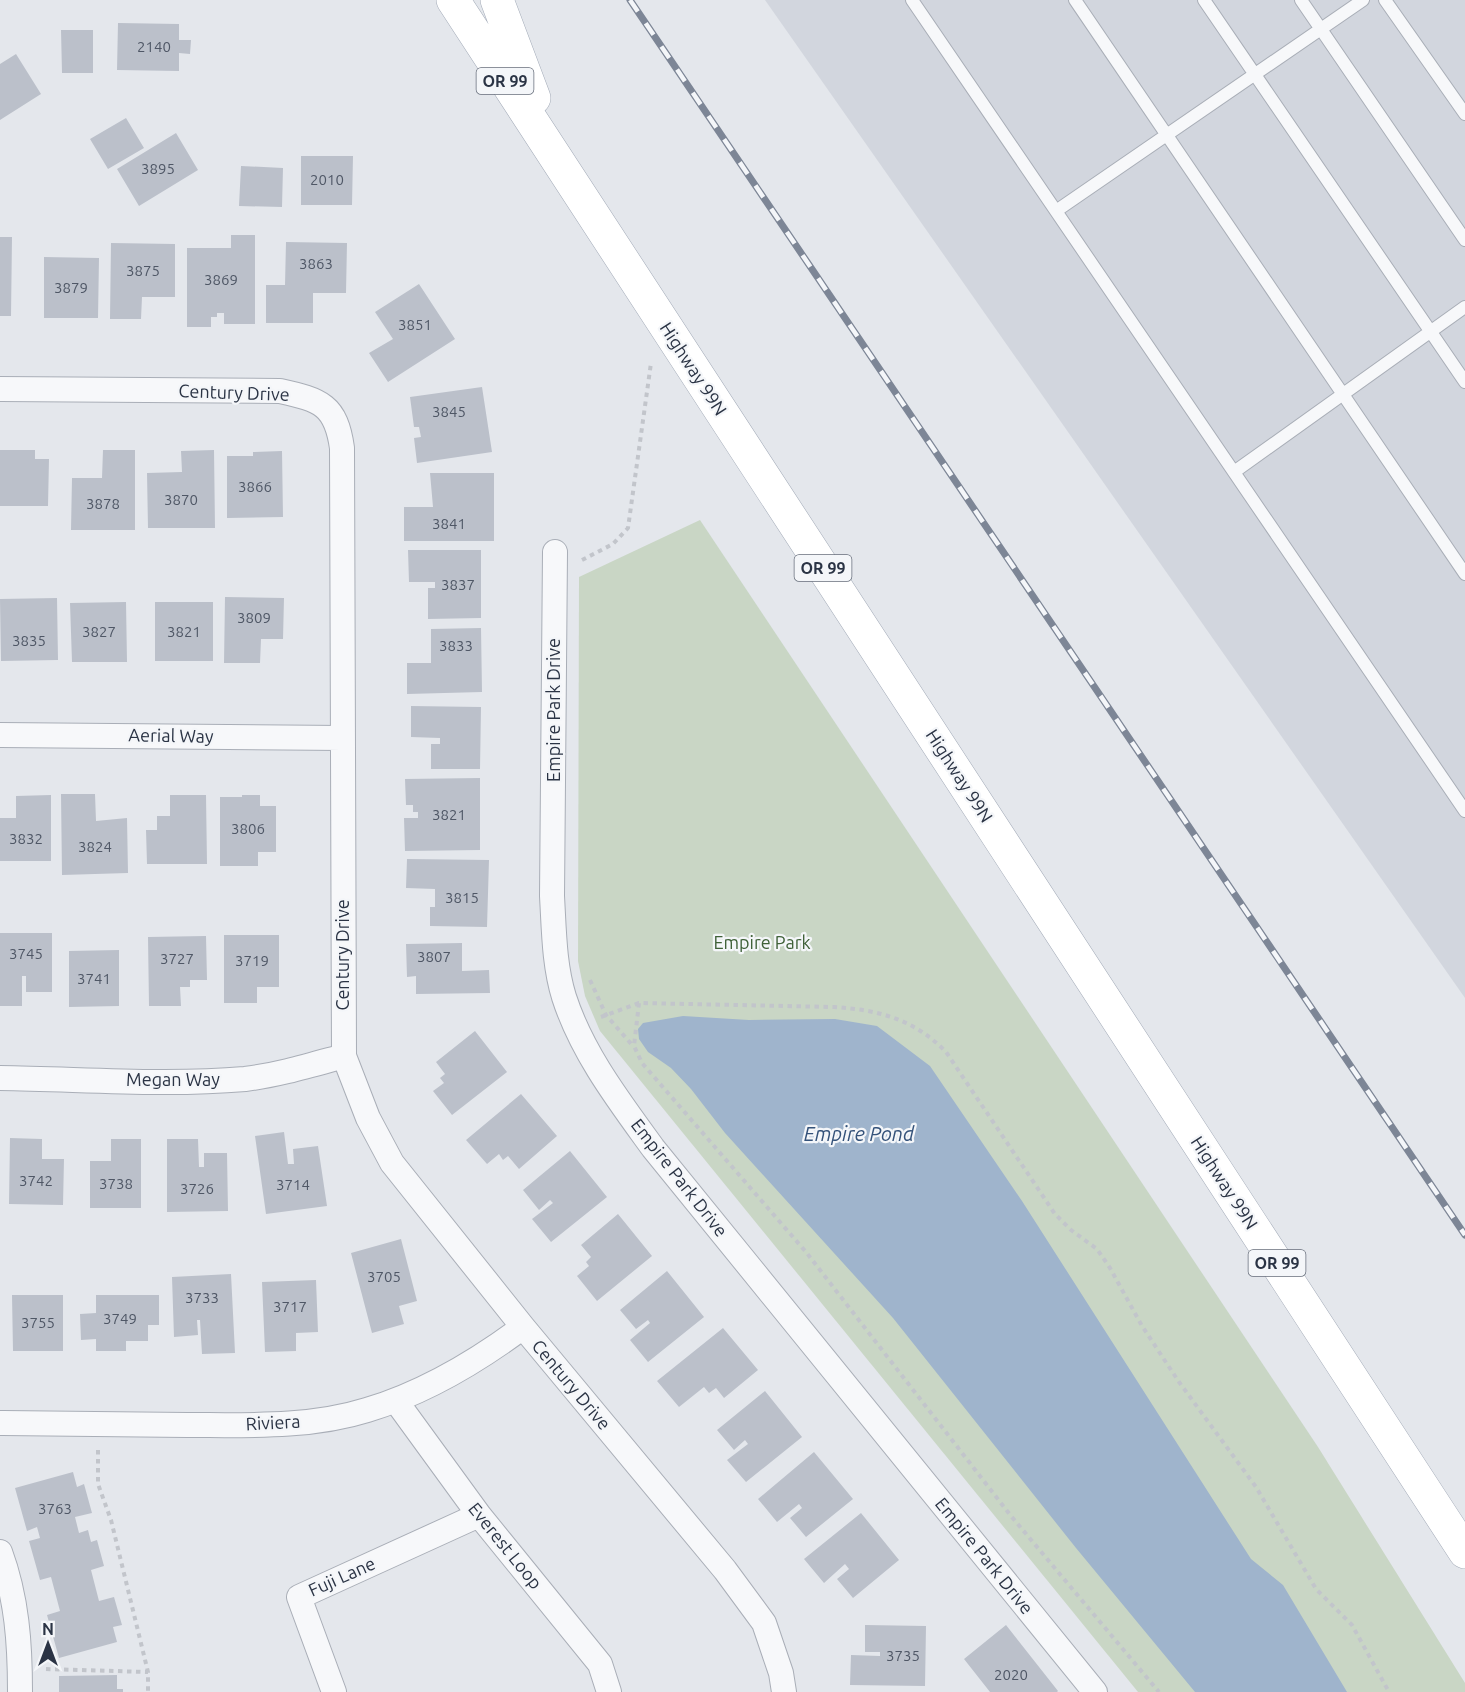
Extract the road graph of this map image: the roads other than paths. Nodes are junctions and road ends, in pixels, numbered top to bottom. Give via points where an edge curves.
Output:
1 (453, 0) edge
2 (497, 0) edge
3 (912, 0) edge
4 (1075, 0) edge
5 (1204, 0) edge
6 (1300, 0) edge
7 (1363, 0) edge
8 (1385, 0) edge
9 (1320, 29) junction
10 (1255, 74) junction
11 (1465, 114) edge
12 (1167, 135) junction
13 (558, 162) junction
14 (1056, 211) junction
15 (1465, 240) edge
16 (1465, 307) edge
17 (1430, 331) junction
18 (1465, 382) edge
19 (0, 390) edge
20 (1342, 392) junction
21 (1234, 472) junction
22 (555, 563) road end
23 (1465, 574) edge
24 (0, 735) edge
25 (342, 738) junction
26 (1465, 811) edge
27 (344, 1056) junction
28 (0, 1078) edge
29 (523, 1327) junction
30 (396, 1401) junction
31 (0, 1423) edge
32 (479, 1515) junction
33 (0, 1552) edge
34 (1465, 1552) edge
35 (20, 1692) edge
36 (334, 1692) edge
37 (609, 1692) edge
38 (784, 1692) edge
39 (1095, 1692) edge

1 - 13 main road, Highway 99N / OR 99
2 - 13 main road
3 - 14 lane
4 - 12 lane
5 - 10 lane
6 - 9 lane
7 - 9 lane
8 - 11 lane
9 - 10 lane
9 - 15 lane
10 - 12 lane
10 - 17 lane
12 - 14 lane
12 - 20 lane
13 - 34 main road, Highway 99N / OR 99
14 - 21 lane
16 - 17 lane
17 - 18 lane
17 - 20 lane
19 - 25 street, Century Drive via 280,391 304,396 327,407 339,425 342,448
20 - 21 lane
20 - 23 lane
21 - 26 lane
22 - 39 street, Empire Park Drive via 552,896 555,951 563,996 576,1027 610,1090 653,1148
24 - 25 street, Aerial Way
25 - 27 street, Century Drive
27 - 28 street, Megan Way via 246,1078 187,1082
27 - 29 street, Century Drive via 368,1118 392,1163
29 - 30 street, Riviera via 478,1361
29 - 38 street, Century Drive via 726,1570 764,1623
30 - 31 street, Riviera via 308,1422 259,1425
30 - 32 street, Everest Loop
32 - 36 street, Fuji Lane via 299,1597
32 - 37 street, Everest Loop via 600,1664
33 - 35 street via 19,1635

